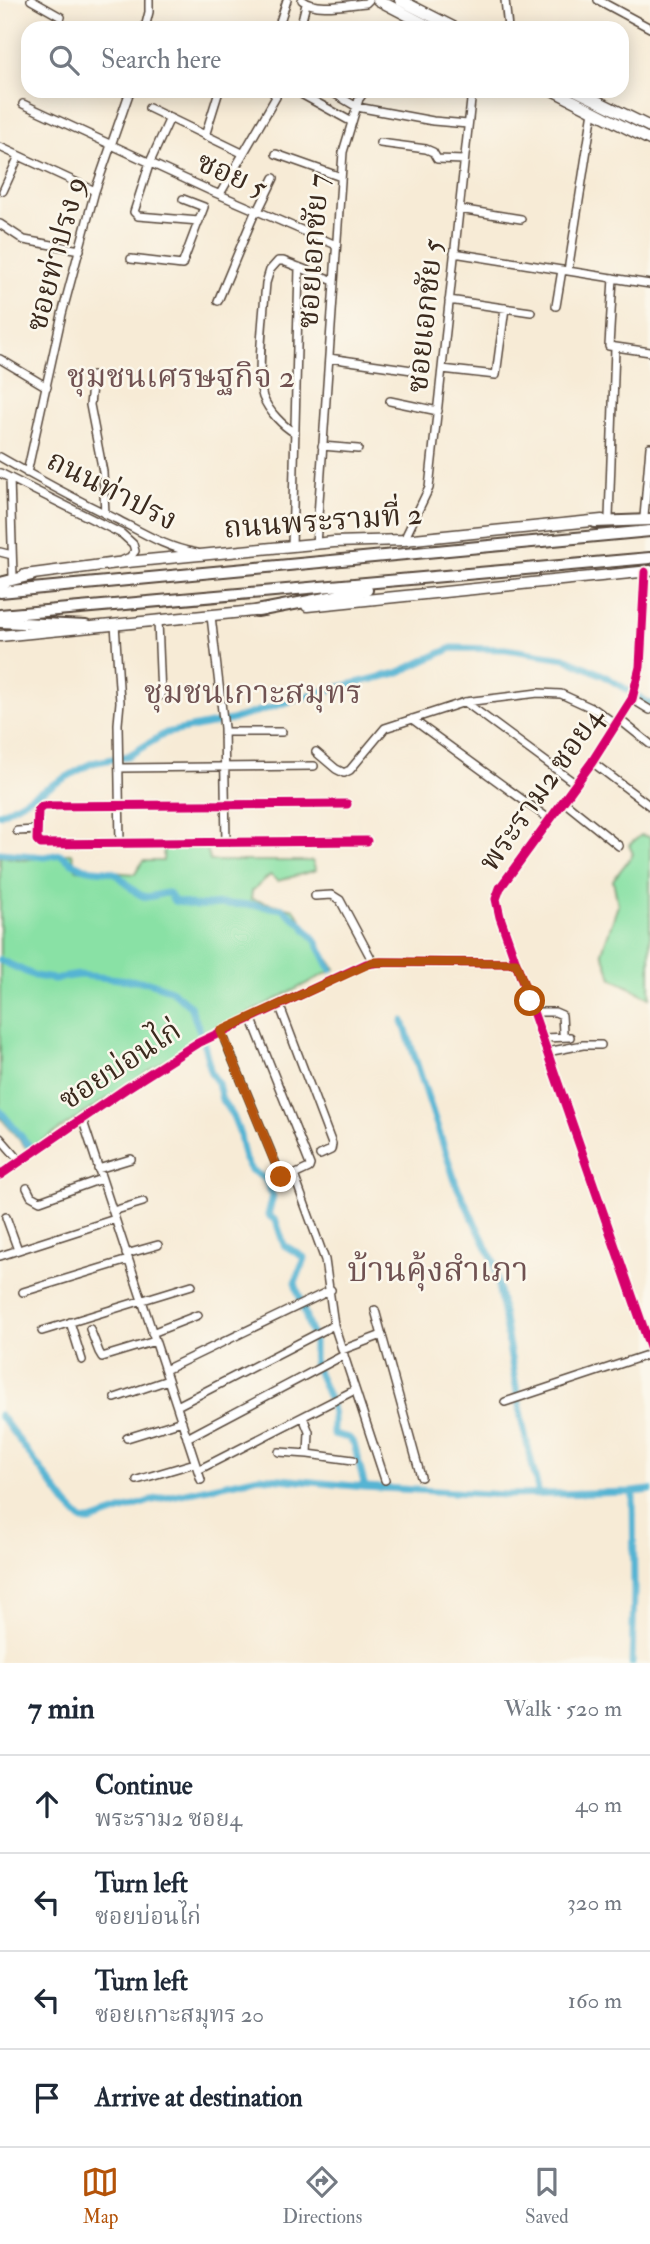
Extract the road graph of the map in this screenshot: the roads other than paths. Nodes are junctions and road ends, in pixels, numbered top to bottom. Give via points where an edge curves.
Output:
1 (32, 0) edge
2 (149, 0) edge
3 (287, 0) edge
4 (369, 0) edge
5 (378, 0) edge
6 (400, 0) edge
7 (505, 0) edge
8 (598, 0) edge
9 (304, 2) edge
10 (61, 17) dead end
11 (147, 21) edge
12 (280, 21) edge
13 (301, 21) edge
14 (408, 21) edge
15 (441, 21) edge
16 (507, 21) edge
17 (650, 28) edge
18 (128, 98) edge
19 (217, 98) edge
20 (275, 98) edge
21 (308, 98) edge
22 (342, 98) edge
23 (362, 98) edge
24 (471, 98) edge
25 (573, 98) edge
26 (585, 98) edge
27 (23, 104) dead end
28 (595, 106) junction
29 (357, 107) junction
30 (149, 108) dead end
31 (170, 118) junction
32 (352, 122) junction
33 (468, 124) junction
34 (650, 127) edge
35 (205, 136) junction
36 (650, 140) edge
37 (380, 143) dead end
38 (111, 145) junction
39 (0, 147) edge
40 (242, 153) junction
41 (276, 154) dead end
42 (19, 156) junction
43 (464, 160) junction
44 (150, 162) junction
45 (341, 177) junction
46 (274, 178) dead end
47 (2, 191) dead end
48 (95, 191) junction
49 (211, 191) junction
50 (220, 194) junction
51 (183, 199) dead end
52 (204, 207) junction
53 (459, 209) junction
54 (257, 211) junction
55 (521, 219) dead end
56 (199, 221) junction
57 (0, 224) edge
58 (336, 245) junction
59 (80, 250) junction
60 (454, 253) junction
61 (131, 258) dead end
62 (299, 267) junction
63 (565, 270) junction
64 (613, 278) junction
65 (334, 281) junction
66 (650, 284) edge
67 (449, 300) junction
68 (218, 301) dead end
69 (556, 306) dead end
70 (505, 308) junction
71 (531, 312) dead end
72 (615, 348) junction
73 (650, 352) edge
74 (329, 358) junction
75 (0, 359) edge
76 (442, 369) junction
77 (412, 370) dead end
78 (93, 376) dead end
79 (47, 387) junction
80 (390, 401) dead end
81 (438, 411) junction
82 (295, 433) junction
83 (322, 446) junction
84 (650, 447) edge
85 (358, 449) dead end
86 (0, 457) edge
87 (27, 473) junction
88 (0, 474) edge
89 (10, 478) junction
90 (105, 514) junction
91 (609, 518) junction
92 (648, 518) edge
93 (595, 522) junction
94 (650, 531) edge
95 (404, 540) junction
96 (316, 545) junction
97 (292, 547) junction
98 (0, 552) edge
99 (12, 555) junction
100 (207, 555) junction
101 (650, 558) edge
102 (117, 563) junction
103 (647, 572) edge
104 (32, 575) junction
105 (13, 576) junction
106 (0, 578) edge
107 (435, 578) junction
108 (0, 583) edge
109 (0, 592) edge
110 (257, 611) junction
111 (0, 615) edge
112 (211, 616) junction
113 (158, 621) junction
114 (0, 622) edge
115 (115, 624) junction
116 (86, 626) junction
117 (0, 636) edge
118 (640, 667) junction
119 (650, 667) edge
120 (161, 696) dead end
121 (632, 698) junction
122 (465, 702) junction
123 (650, 709) edge
124 (412, 719) junction
125 (619, 722) junction
126 (224, 730) junction
127 (282, 732) dead end
128 (650, 744) edge
129 (316, 752) dead end
130 (592, 762) junction
131 (119, 766) junction
132 (314, 766) dead end
133 (224, 767) junction
134 (576, 784) junction
135 (562, 801) junction
136 (225, 804) junction
137 (347, 804) dead end
138 (118, 806) junction
139 (650, 806) edge
140 (549, 819) junction
141 (37, 830) junction
142 (17, 831) dead end
143 (367, 841) dead end
144 (226, 842) junction
145 (120, 844) junction
146 (620, 846) dead end
147 (315, 896) dead end
148 (373, 962) junction
149 (516, 963) junction
150 (279, 1004) junction
151 (534, 1012) junction
152 (251, 1017) junction
153 (221, 1031) junction
154 (542, 1038) junction
155 (601, 1045) dead end
156 (547, 1052) junction
157 (82, 1118) junction
158 (0, 1138) edge
159 (320, 1155) dead end
160 (131, 1159) dead end
161 (21, 1162) junction
162 (98, 1169) junction
163 (0, 1175) edge
164 (294, 1175) junction
165 (102, 1179) junction
166 (27, 1188) dead end
167 (143, 1202) dead end
168 (114, 1215) junction
169 (6, 1217) dead end
170 (158, 1245) dead end
171 (0, 1247) edge
172 (18, 1250) junction
173 (3, 1255) edge
174 (127, 1256) junction
175 (192, 1285) dead end
176 (331, 1290) junction
177 (23, 1293) dead end
178 (142, 1301) junction
179 (375, 1310) dead end
180 (198, 1315) dead end
181 (70, 1322) junction
182 (334, 1325) junction
183 (90, 1329) dead end
184 (42, 1331) dead end
185 (152, 1332) junction
186 (382, 1335) junction
187 (155, 1342) junction
188 (650, 1347) edge
189 (343, 1352) junction
190 (650, 1354) edge
191 (82, 1360) dead end
192 (164, 1370) junction
193 (168, 1380) junction
194 (355, 1390) junction
195 (115, 1398) dead end
196 (507, 1401) dead end
197 (177, 1406) junction
198 (303, 1417) junction
199 (182, 1421) junction
200 (127, 1438) dead end
201 (187, 1438) junction
202 (279, 1452) dead end
203 (308, 1454) junction
204 (353, 1460) dead end
205 (196, 1467) junction
206 (421, 1477) dead end
207 (137, 1480) dead end
208 (201, 1480) dead end
209 (385, 1480) dead end

1 - 10 street
2 - 11 street
3 - 12 street
4 - 9 street via 323,6
5 - 14 main road
6 - 15 main road
7 - 16 street
8 - 17 street
9 - 13 street
18 - 38 street, ซอยท่าปรง 9
19 - 35 street
20 - 40 street
21 - 32 street
22 - 29 street
23 - 29 street, ซอยเอกชัย 7
24 - 33 street, ซอยเอกชัย 5
25 - 28 main road
26 - 28 main road
27 - 38 street, ซอย 5
28 - 34 main road
28 - 36 main road
28 - 63 street
29 - 32 street, ซอยเอกชัย 7
29 - 33 street
30 - 31 street
31 - 35 street
31 - 44 street
32 - 45 street, ซอยเอกชัย 7
33 - 43 street, ซอยเอกชัย 5
35 - 40 street
37 - 43 street via 426,149 437,159
38 - 44 street, ซอย 5
38 - 48 street, ซอยท่าปรง 9
39 - 42 street
40 - 50 street
41 - 45 street
42 - 47 street
42 - 48 street
43 - 53 street, ซอยเอกชัย 5
44 - 49 street, ซอย 5
44 - 56 street via 135,214
45 - 58 street, ซอยเอกชัย 7
46 - 54 street
48 - 59 street, ซอยท่าปรง 9
49 - 50 street, ซอย 5
49 - 52 street
50 - 54 street, ซอย 5
51 - 52 street
52 - 56 street
53 - 55 street
53 - 60 street, ซอยเอกชัย 5
54 - 58 street, ซอย 5
54 - 68 street
56 - 61 street via 182,265
57 - 59 street via 24,240
58 - 65 street, ซอยเอกชัย 7
59 - 79 street, ซอยท่าปรง 9
60 - 63 street
60 - 67 street, ซอยเอกชัย 5
62 - 65 street
62 - 82 street
62 - 82 street via 278,261 270,270 261,371 263,397 283,426
63 - 64 street
63 - 69 street
64 - 66 street
64 - 72 street via 608,344
65 - 74 street, ซอยเอกชัย 7
67 - 70 street
67 - 76 street, ซอยเอกชัย 5
70 - 71 street
70 - 76 street via 496,375
72 - 73 street
72 - 91 street
74 - 77 street
74 - 83 street, ซอยเอกชัย 7
75 - 79 street
76 - 81 street, ซอยเอกชัย 5
78 - 90 street via 90,405 103,472
79 - 87 street, ซอยท่าปรง 9
80 - 81 street
81 - 95 street, ซอยเอกชัย 5 via 429,488
82 - 97 street
83 - 85 street
83 - 96 street, ซอยเอกชัย 7
84 - 92 street
86 - 87 street, ถนนท่าปรง
87 - 90 street, ถนนท่าปรง
88 - 89 street, ถนนท่าปรง
89 - 99 street
89 - 102 street, ถนนท่าปรง via 130,539 135,551
90 - 100 street, ถนนท่าปรง via 170,547
91 - 92 main road, ถนนพระรามที่ 2
91 - 93 main road, ถนนพระรามที่ 2
92 - 93 highway
93 - 95 main road, ถนนพระรามที่ 2
94 - 109 highway, ถนนพระรามที่ 2
95 - 96 main road, ถนนพระรามที่ 2
96 - 97 main road, ถนนพระรามที่ 2
97 - 100 main road, ถนนพระรามที่ 2
98 - 99 street
99 - 105 street
100 - 102 main road, ถนนพระรามที่ 2
101 - 107 highway
102 - 104 main road, ถนนพระรามที่ 2
103 - 110 main road
103 - 118 street, พระราม2 ซอย4
104 - 105 main road, ถนนพระรามที่ 2
104 - 108 highway
105 - 106 main road, ถนนพระรามที่ 2
107 - 110 highway
107 - 111 highway
110 - 112 main road
112 - 113 main road
112 - 126 street
113 - 115 main road
113 - 120 street
114 - 116 highway
115 - 116 main road
115 - 131 street
116 - 117 main road
118 - 119 street
118 - 121 street, พระราม2 ซอย4
121 - 123 street
121 - 125 street, พระราม2 ซอย4
122 - 124 street
122 - 125 street via 561,694
122 - 134 street
124 - 129 street via 385,728 347,772 340,772
124 - 140 street
125 - 128 street
125 - 130 street, พระราม2 ซอย4
126 - 127 street
126 - 133 street
130 - 134 street, พระราม2 ซอย4
130 - 139 street
131 - 133 street
131 - 138 street
132 - 133 street
133 - 136 street
134 - 135 street, พระราม2 ซอย4
135 - 140 street, พระราม2 ซอย4
135 - 146 street
136 - 137 street
136 - 138 street
136 - 144 street
138 - 141 street via 43,806 38,810
138 - 145 street
140 - 149 street, พระราม2 ซอย4 via 496,899
141 - 142 street
141 - 145 street via 41,844
143 - 144 street
144 - 145 street
147 - 148 street via 332,895 340,900
148 - 149 street, ซอยบ่อนไก่
148 - 150 street, ซอยบ่อนไก่
149 - 151 street, พระราม2 ซอย4
150 - 152 street, ซอยบ่อนไก่
150 - 159 street via 332,1144 331,1150
151 - 154 street, พระราม2 ซอย4
151 - 154 street via 562,1015 567,1034
152 - 153 street, ซอยบ่อนไก่
152 - 164 street via 310,1165
153 - 157 street, ซอยบ่อนไก่
153 - 164 street via 279,1174 286,1179
154 - 156 street, พระราม2 ซอย4
155 - 156 street
156 - 188 street, พระราม2 ซอย4
157 - 161 street, ซอยบ่อนไก่
157 - 162 street
158 - 161 street
160 - 162 street
161 - 163 street, ซอยบ่อนไก่
162 - 165 street
164 - 176 street via 321,1245
165 - 166 street via 40,1201 33,1199
165 - 168 street
167 - 168 street
168 - 172 street
168 - 174 street
169 - 172 street
170 - 174 street
171 - 173 street
172 - 173 street
174 - 177 street
174 - 178 street
175 - 178 street
176 - 182 street
176 - 192 street
178 - 181 street
178 - 185 street
179 - 186 street
180 - 185 street
181 - 184 street
181 - 191 street
182 - 189 street
182 - 197 street
183 - 187 street via 103,1357
185 - 187 street
186 - 189 street
186 - 206 street
187 - 192 street
189 - 194 street
189 - 201 street
190 - 196 street
192 - 193 street
193 - 195 street
193 - 197 street
194 - 198 street
194 - 209 street
197 - 199 street
198 - 203 street via 309,1432
198 - 205 street
199 - 200 street
199 - 201 street
201 - 205 street
202 - 203 street
203 - 204 street
205 - 207 street
205 - 208 street

